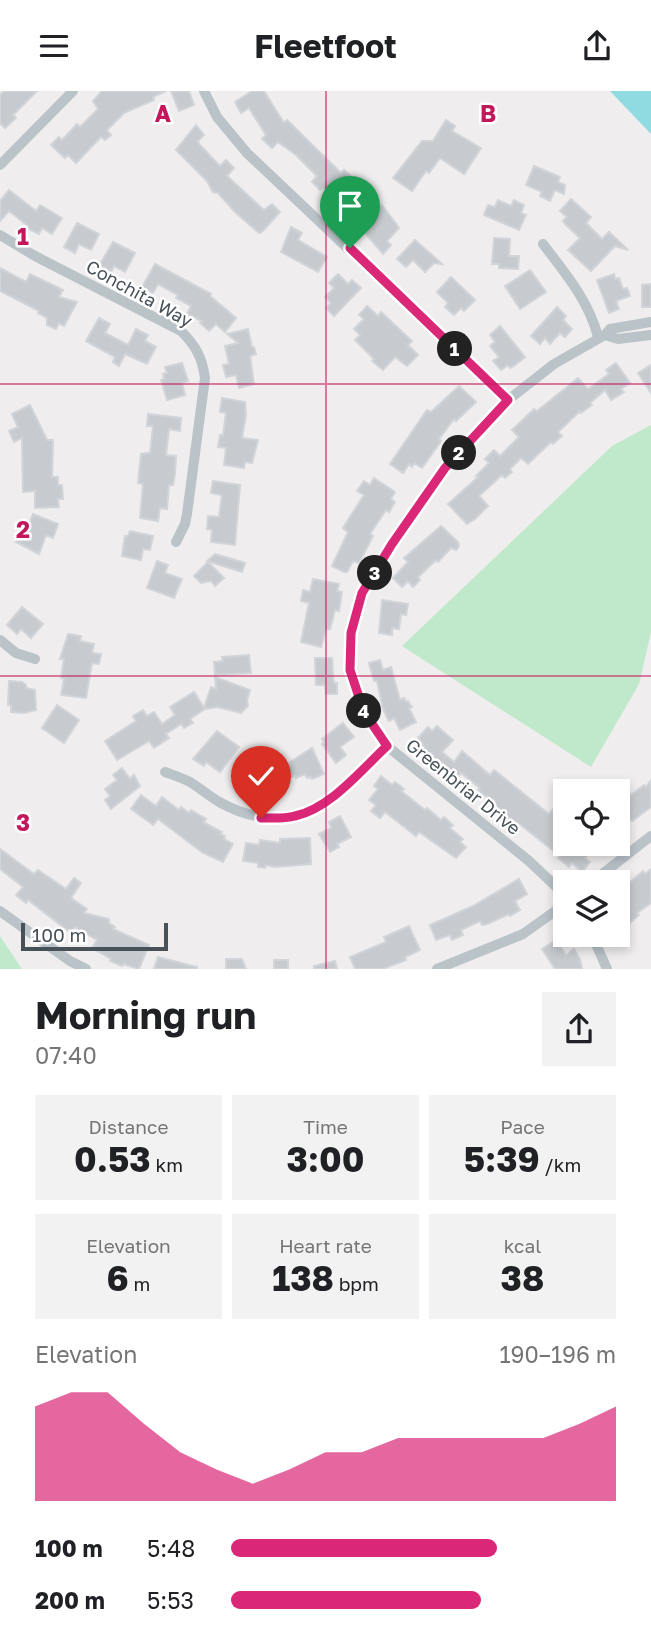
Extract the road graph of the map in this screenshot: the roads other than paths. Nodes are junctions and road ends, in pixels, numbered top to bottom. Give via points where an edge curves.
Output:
1 (72, 91) edge
2 (204, 91) edge
3 (0, 166) edge
4 (0, 235) edge
5 (543, 244) dead end
6 (651, 322) edge
7 (651, 335) edge
8 (602, 336) junction
9 (508, 400) junction
10 (176, 542) dead end
11 (0, 640) edge
12 (35, 659) dead end
13 (387, 746) junction
14 (164, 772) dead end
15 (651, 837) edge
16 (608, 870) edge
17 (553, 884) edge
18 (0, 911) edge
19 (553, 913) edge
20 (597, 947) edge
21 (86, 969) edge
22 (437, 969) edge
23 (607, 969) edge

1 - 3 street
2 - 9 street via 217,117 247,153
4 - 10 street, Conchita Way via 181,331 202,357 205,378 187,515
5 - 8 street via 582,296
6 - 8 street, Greenbriar Drive via 610,329
7 - 8 street
8 - 9 street, Greenbriar Drive via 554,363
9 - 13 street, Greenbriar Drive via 445,468 362,593 351,633 350,670 364,712
11 - 12 street via 16,653
13 - 14 street via 331,797 294,816 261,818 244,813
13 - 17 street, Greenbriar Drive
15 - 16 street
18 - 21 street
19 - 22 street via 523,934
20 - 23 street

